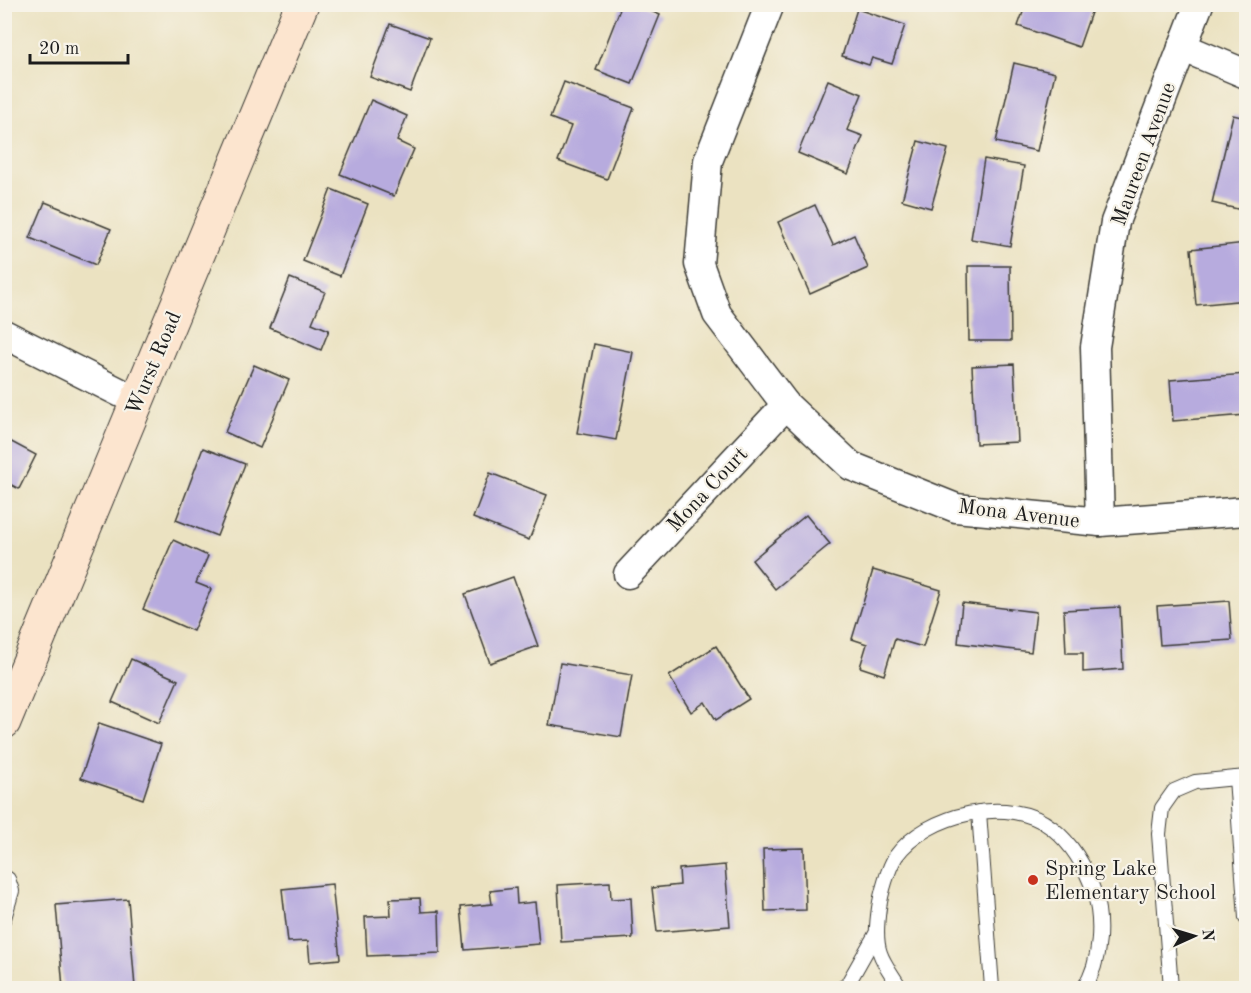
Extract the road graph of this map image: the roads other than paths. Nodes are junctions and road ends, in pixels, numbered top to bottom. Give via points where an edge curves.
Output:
1 (302, 4) edge
2 (770, 4) edge
3 (1199, 4) edge
4 (1182, 47) junction
5 (1246, 74) edge
6 (4, 334) edge
7 (138, 401) junction
8 (786, 405) junction
9 (1246, 511) edge
10 (1100, 522) junction
11 (628, 574) dead end
12 (14, 675) edge
13 (4, 722) edge
14 (1241, 778) edge
15 (979, 812) junction
16 (4, 877) edge
17 (4, 918) edge
18 (1246, 918) edge
19 (878, 932) junction
20 (842, 988) edge
21 (900, 988) edge
22 (993, 988) edge
23 (1084, 988) edge
24 (1171, 988) edge

1 - 7 street, Wurst Road
2 - 8 street, Mona Avenue via 708,161 699,264 717,314
3 - 4 street, Maureen Avenue
4 - 5 street
4 - 10 street, Maureen Avenue via 1115,222 1095,347
6 - 7 street
7 - 12 street, Wurst Road
8 - 10 street, Mona Avenue via 851,466 956,508
8 - 11 street, Mona Court
9 - 10 street, Mona Avenue
12 - 13 street, Wurst Road
14 - 18 lane
14 - 24 lane via 1196,782 1174,791 1162,808 1159,834
15 - 19 lane via 943,820 896,856 880,895
15 - 22 lane
15 - 23 lane via 1005,811 1032,817 1051,827 1066,841 1088,874 1098,903 1098,949
16 - 17 lane via 12,891
19 - 20 lane
19 - 21 lane via 879,952

